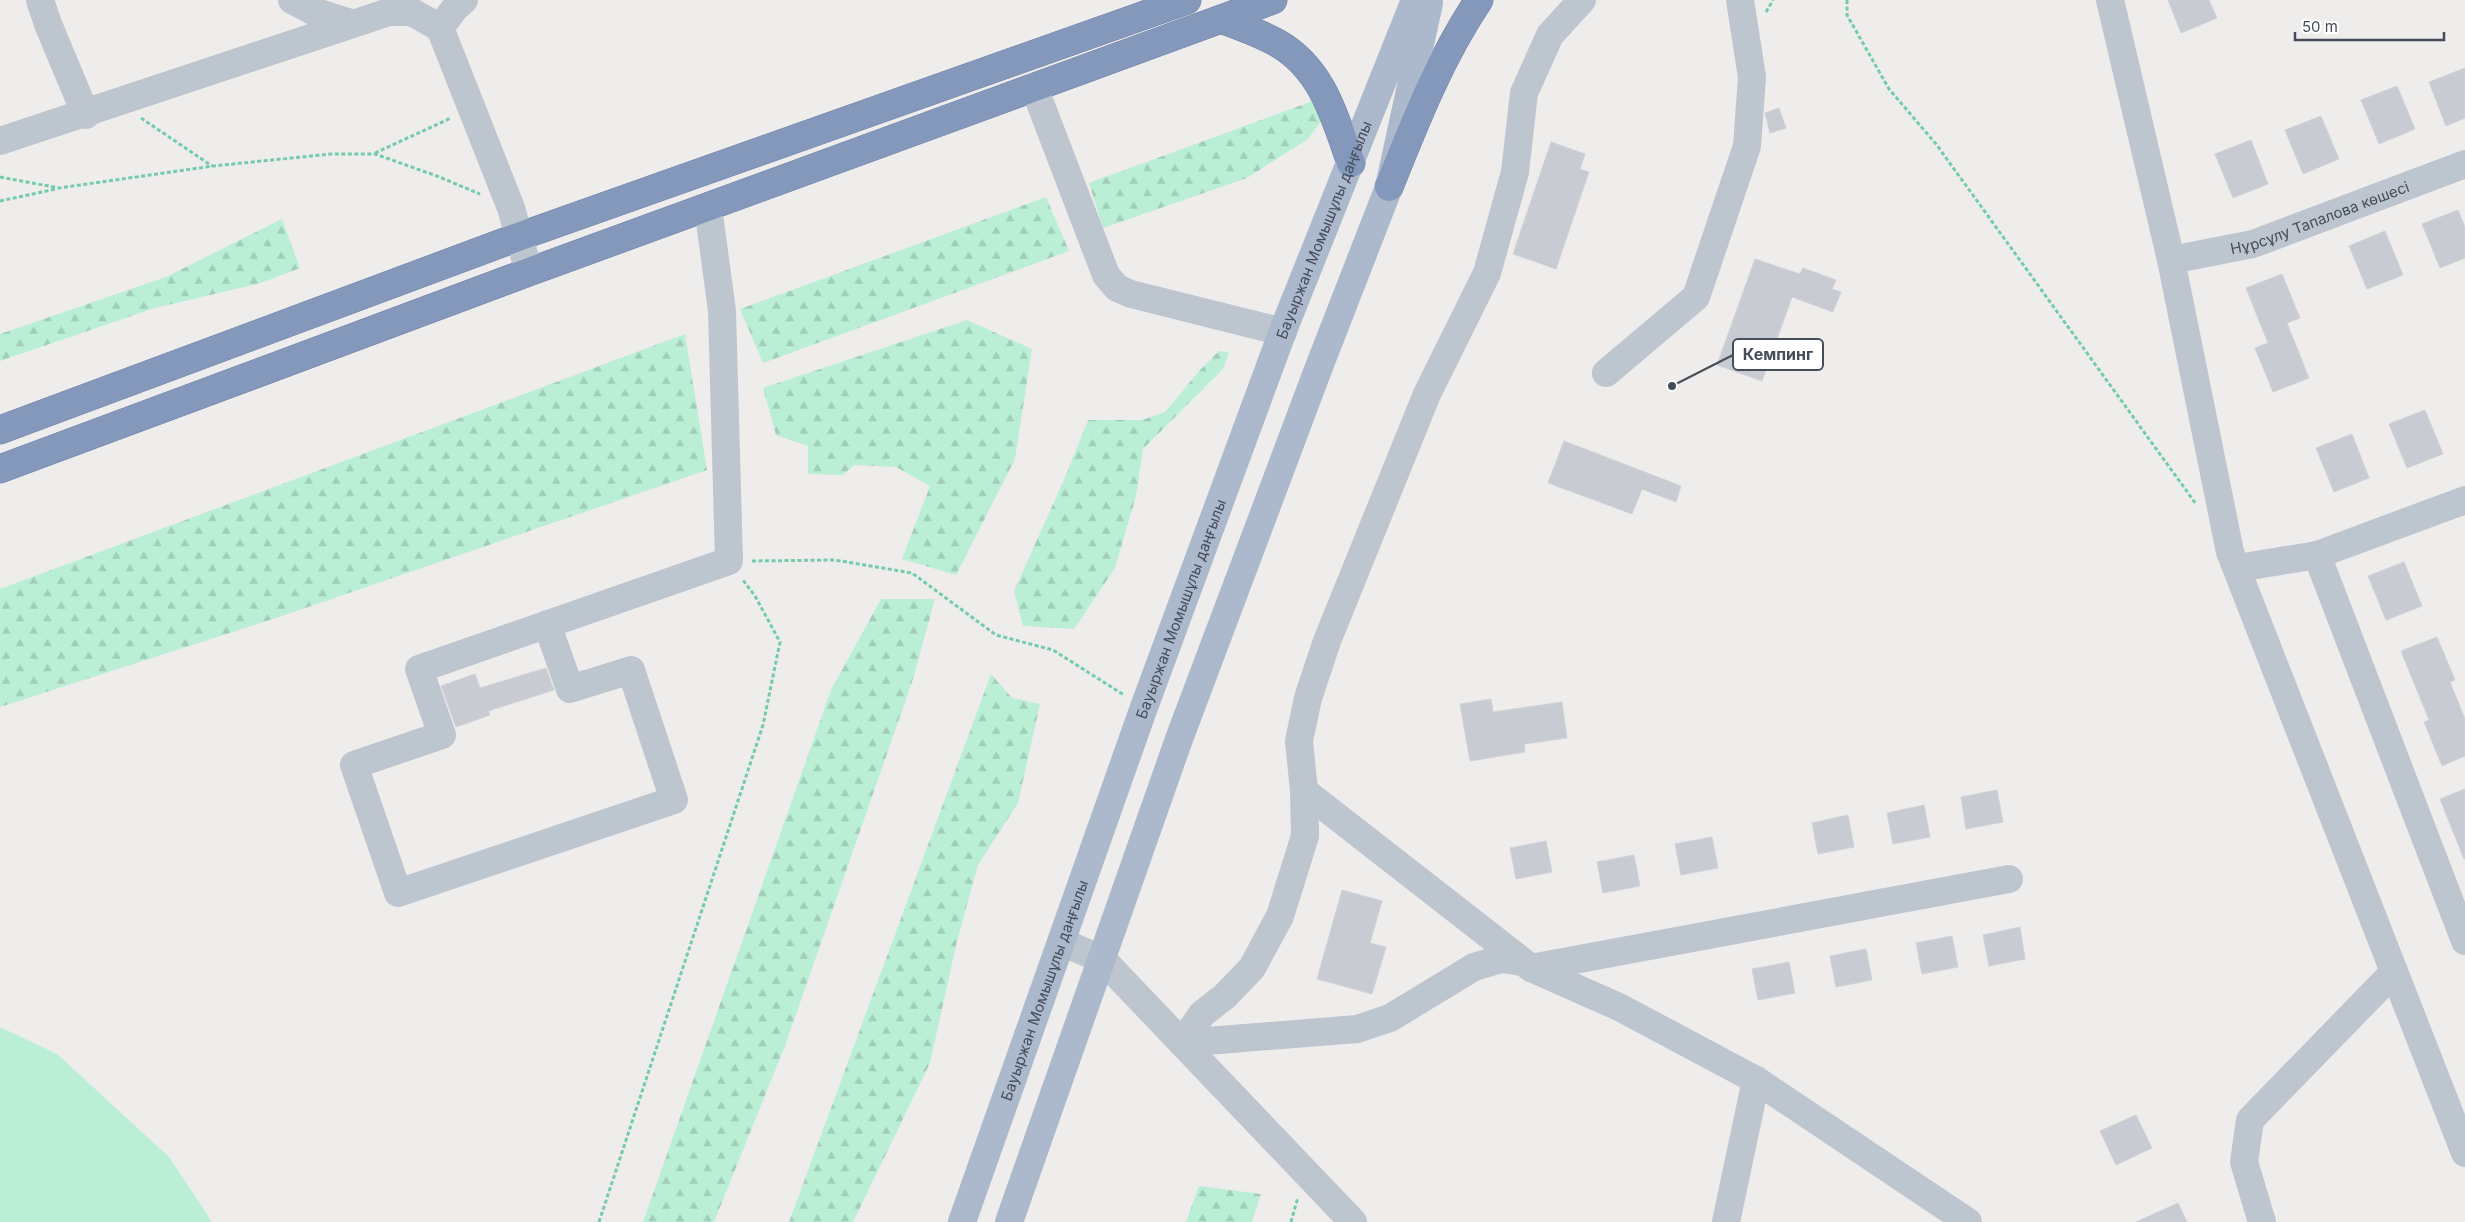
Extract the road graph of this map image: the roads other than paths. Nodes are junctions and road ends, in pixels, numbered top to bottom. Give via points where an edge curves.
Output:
1 (40, 0) edge
2 (292, 0) edge
3 (435, 0) edge
4 (464, 0) edge
5 (1187, 0) edge
6 (1272, 0) edge
7 (1415, 0) edge
8 (1429, 0) edge
9 (1479, 0) edge
10 (1582, 0) edge
11 (1740, 0) edge
12 (2110, 0) edge
13 (1223, 20) junction
14 (351, 22) junction
15 (440, 28) junction
16 (1034, 87) junction
17 (86, 115) junction
18 (0, 142) edge
19 (1351, 163) junction
20 (2465, 164) edge
21 (1389, 187) junction
22 (708, 206) junction
23 (518, 237) junction
24 (2171, 260) junction
25 (529, 272) junction
26 (1283, 332) junction
27 (1606, 373) dead end
28 (0, 430) edge
29 (0, 469) edge
30 (2465, 500) edge
31 (2317, 555) junction
32 (2238, 568) junction
33 (548, 624) junction
34 (1304, 791) junction
35 (2009, 879) dead end
36 (1061, 942) junction
37 (2465, 942) edge
38 (1102, 959) junction
39 (1526, 965) junction
40 (2394, 972) junction
41 (1182, 1043) junction
42 (1756, 1080) junction
43 (2465, 1153) edge
44 (962, 1222) edge
45 (1008, 1222) edge
46 (1353, 1222) edge
47 (1726, 1222) edge
48 (1968, 1222) edge
49 (2262, 1222) edge

1 - 17 street
2 - 14 street
3 - 15 street
4 - 15 street
5 - 23 highway
6 - 13 highway
7 - 19 main road, Бауыржан Момышұлы даңғылы
8 - 21 main road
9 - 21 highway via 1455,36 1434,79
10 - 34 street via 1550,35 1524,93 1515,172 1487,273 1427,394 1327,641 1308,698 1300,741
11 - 27 street via 1752,77 1747,146 1696,297
12 - 24 street
13 - 16 highway
13 - 19 highway via 1280,45 1300,60 1326,96
14 - 15 street via 389,12 412,12
14 - 17 street
15 - 23 street via 511,208
16 - 22 highway
16 - 26 street via 1106,276 1117,288
17 - 18 street
19 - 26 main road, Бауыржан Момышұлы даңғылы
20 - 24 street, Нұрсұлу Тапалова көшесі via 2253,244
21 - 38 main road via 1179,739
22 - 25 highway
22 - 33 street via 722,311 728,561
23 - 25 street
23 - 28 highway
24 - 32 street via 2230,552
25 - 29 highway
26 - 36 main road, Бауыржан Момышұлы даңғылы
30 - 31 street
31 - 32 street
31 - 37 street
32 - 40 street
33 - 33 street via 419,669 442,735 354,765 398,893 674,800 631,670 570,689
34 - 39 street
34 - 41 street via 1305,836 1280,916 1252,968 1202,1014
35 - 39 street
36 - 38 street
36 - 44 main road, Бауыржан Момышұлы даңғылы
38 - 41 street
38 - 45 main road
39 - 41 street via 1501,959 1474,967 1390,1018 1357,1029
39 - 42 street via 1619,1008
40 - 43 street
40 - 49 street via 2250,1120 2244,1162
41 - 46 street
42 - 47 street
42 - 48 street

